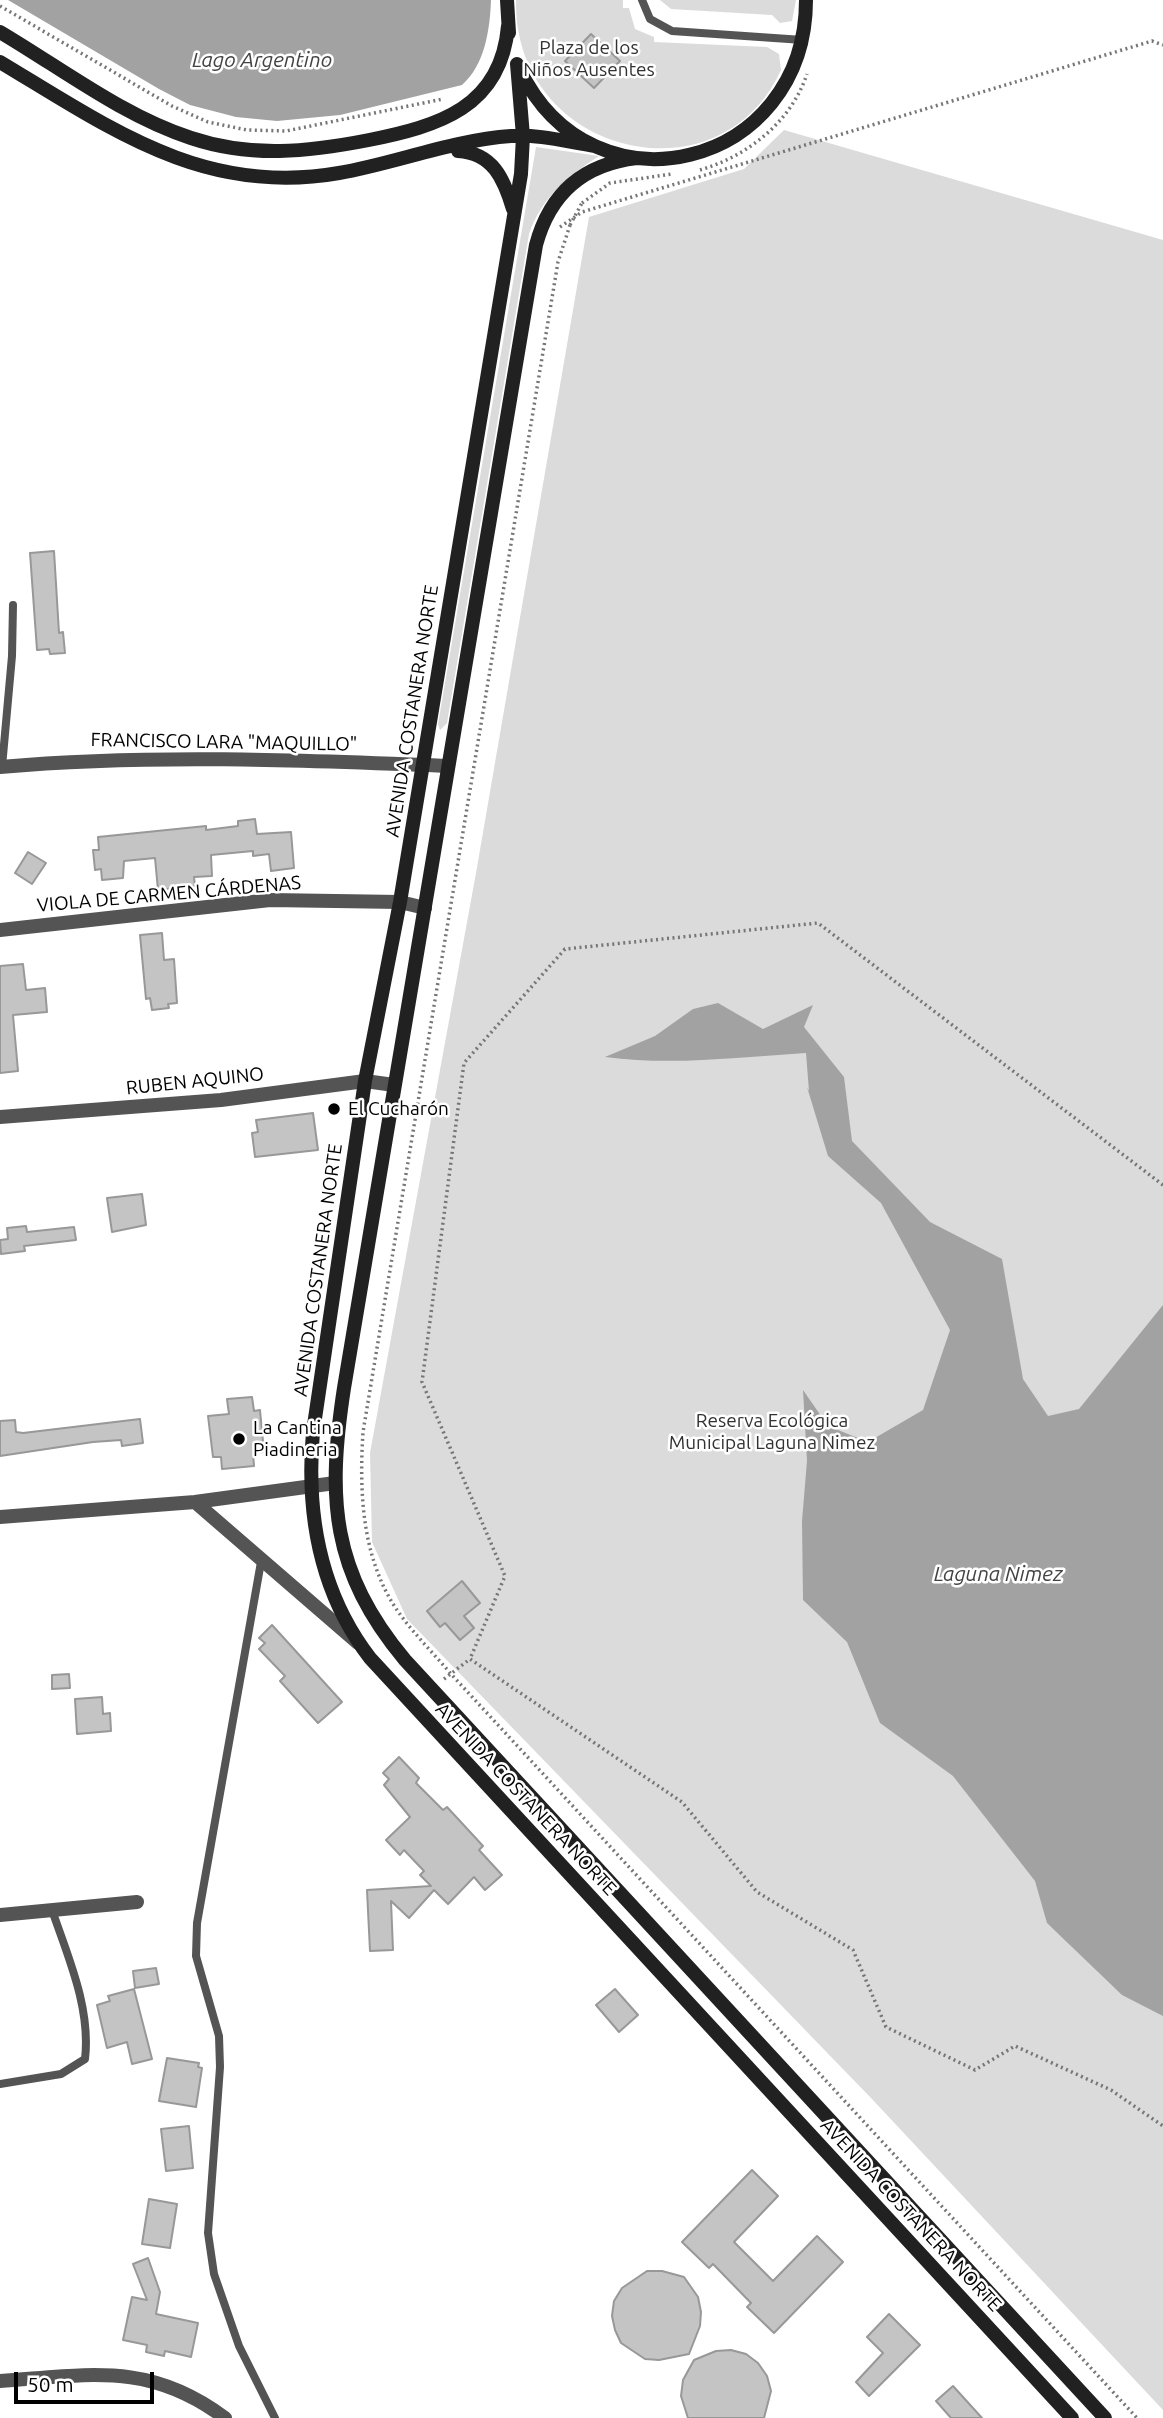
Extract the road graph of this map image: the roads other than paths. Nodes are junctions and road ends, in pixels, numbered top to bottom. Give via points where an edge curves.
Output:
1 (507, 0) edge
2 (642, 0) edge
3 (806, 0) edge
4 (508, 26) junction
5 (0, 32) edge
6 (803, 40) junction
7 (0, 62) edge
8 (517, 64) junction
9 (523, 136) junction
10 (596, 146) junction
11 (443, 150) junction
12 (637, 158) junction
13 (514, 214) junction
14 (13, 605) dead end
15 (422, 765) junction
16 (447, 766) junction
17 (1, 767) edge
18 (400, 902) junction
19 (425, 908) junction
20 (0, 930) edge
21 (365, 1081) junction
22 (394, 1085) junction
23 (0, 1117) edge
24 (335, 1483) junction
25 (310, 1486) junction
26 (195, 1502) junction
27 (0, 1517) edge
28 (261, 1562) junction
29 (360, 1644) junction
30 (137, 1902) dead end
31 (52, 1910) junction
32 (0, 1915) edge
33 (0, 2084) edge
34 (856, 2149) junction
35 (839, 2166) junction
36 (0, 2381) edge
37 (225, 2418) edge
38 (275, 2418) edge
39 (1072, 2418) edge
40 (1105, 2418) edge

1 - 4 street
2 - 6 lane via 650,19 672,31
3 - 6 street
4 - 5 street via 495,75 448,119 326,149 276,152 213,144 156,124
4 - 8 street
6 - 12 street via 779,95 735,137 698,153
7 - 11 street via 151,149 222,173 268,179 312,177
8 - 9 street, AVENIDA COSTANERA NORTE
8 - 10 street via 548,113
9 - 10 street
9 - 11 street
9 - 13 street, AVENIDA COSTANERA NORTE
10 - 12 street
11 - 13 street via 471,152 489,161 504,180
12 - 16 street, AVENIDA COSTANERA NORTE via 606,163 566,187 548,211 536,244
13 - 15 street, AVENIDA COSTANERA NORTE
14 - 17 lane
15 - 16 street, FRANCISCO LARA "MAQUILLO"
15 - 17 street, FRANCISCO LARA "MAQUILLO" via 246,758 88,760
15 - 18 street, AVENIDA COSTANERA NORTE
16 - 19 street, AVENIDA COSTANERA NORTE
18 - 19 street, VIOLA DE CARMEN CÁRDENAS
18 - 20 street, VIOLA DE CARMEN CÁRDENAS via 270,900
18 - 21 street, AVENIDA COSTANERA NORTE
19 - 22 street, AVENIDA COSTANERA NORTE
21 - 22 street, RUBEN AQUINO
21 - 23 street, RUBEN AQUINO via 221,1100
21 - 25 street, AVENIDA COSTANERA NORTE via 317,1406
22 - 24 street, AVENIDA COSTANERA NORTE via 341,1411
24 - 25 street
24 - 34 street, AVENIDA COSTANERA NORTE via 342,1545 359,1592 386,1637
25 - 26 street
25 - 29 street, AVENIDA COSTANERA NORTE via 327,1577
26 - 27 street
26 - 28 street
28 - 29 street
28 - 38 lane via 203,1885 196,1956 219,2036 208,2233 214,2274 239,2346
29 - 35 street, AVENIDA COSTANERA NORTE
30 - 31 street
31 - 32 street
31 - 33 lane via 76,1979 88,2034 85,2059 61,2074
34 - 35 street
34 - 40 street, AVENIDA COSTANERA NORTE
35 - 39 street, AVENIDA COSTANERA NORTE
36 - 37 street via 138,2376 197,2397

